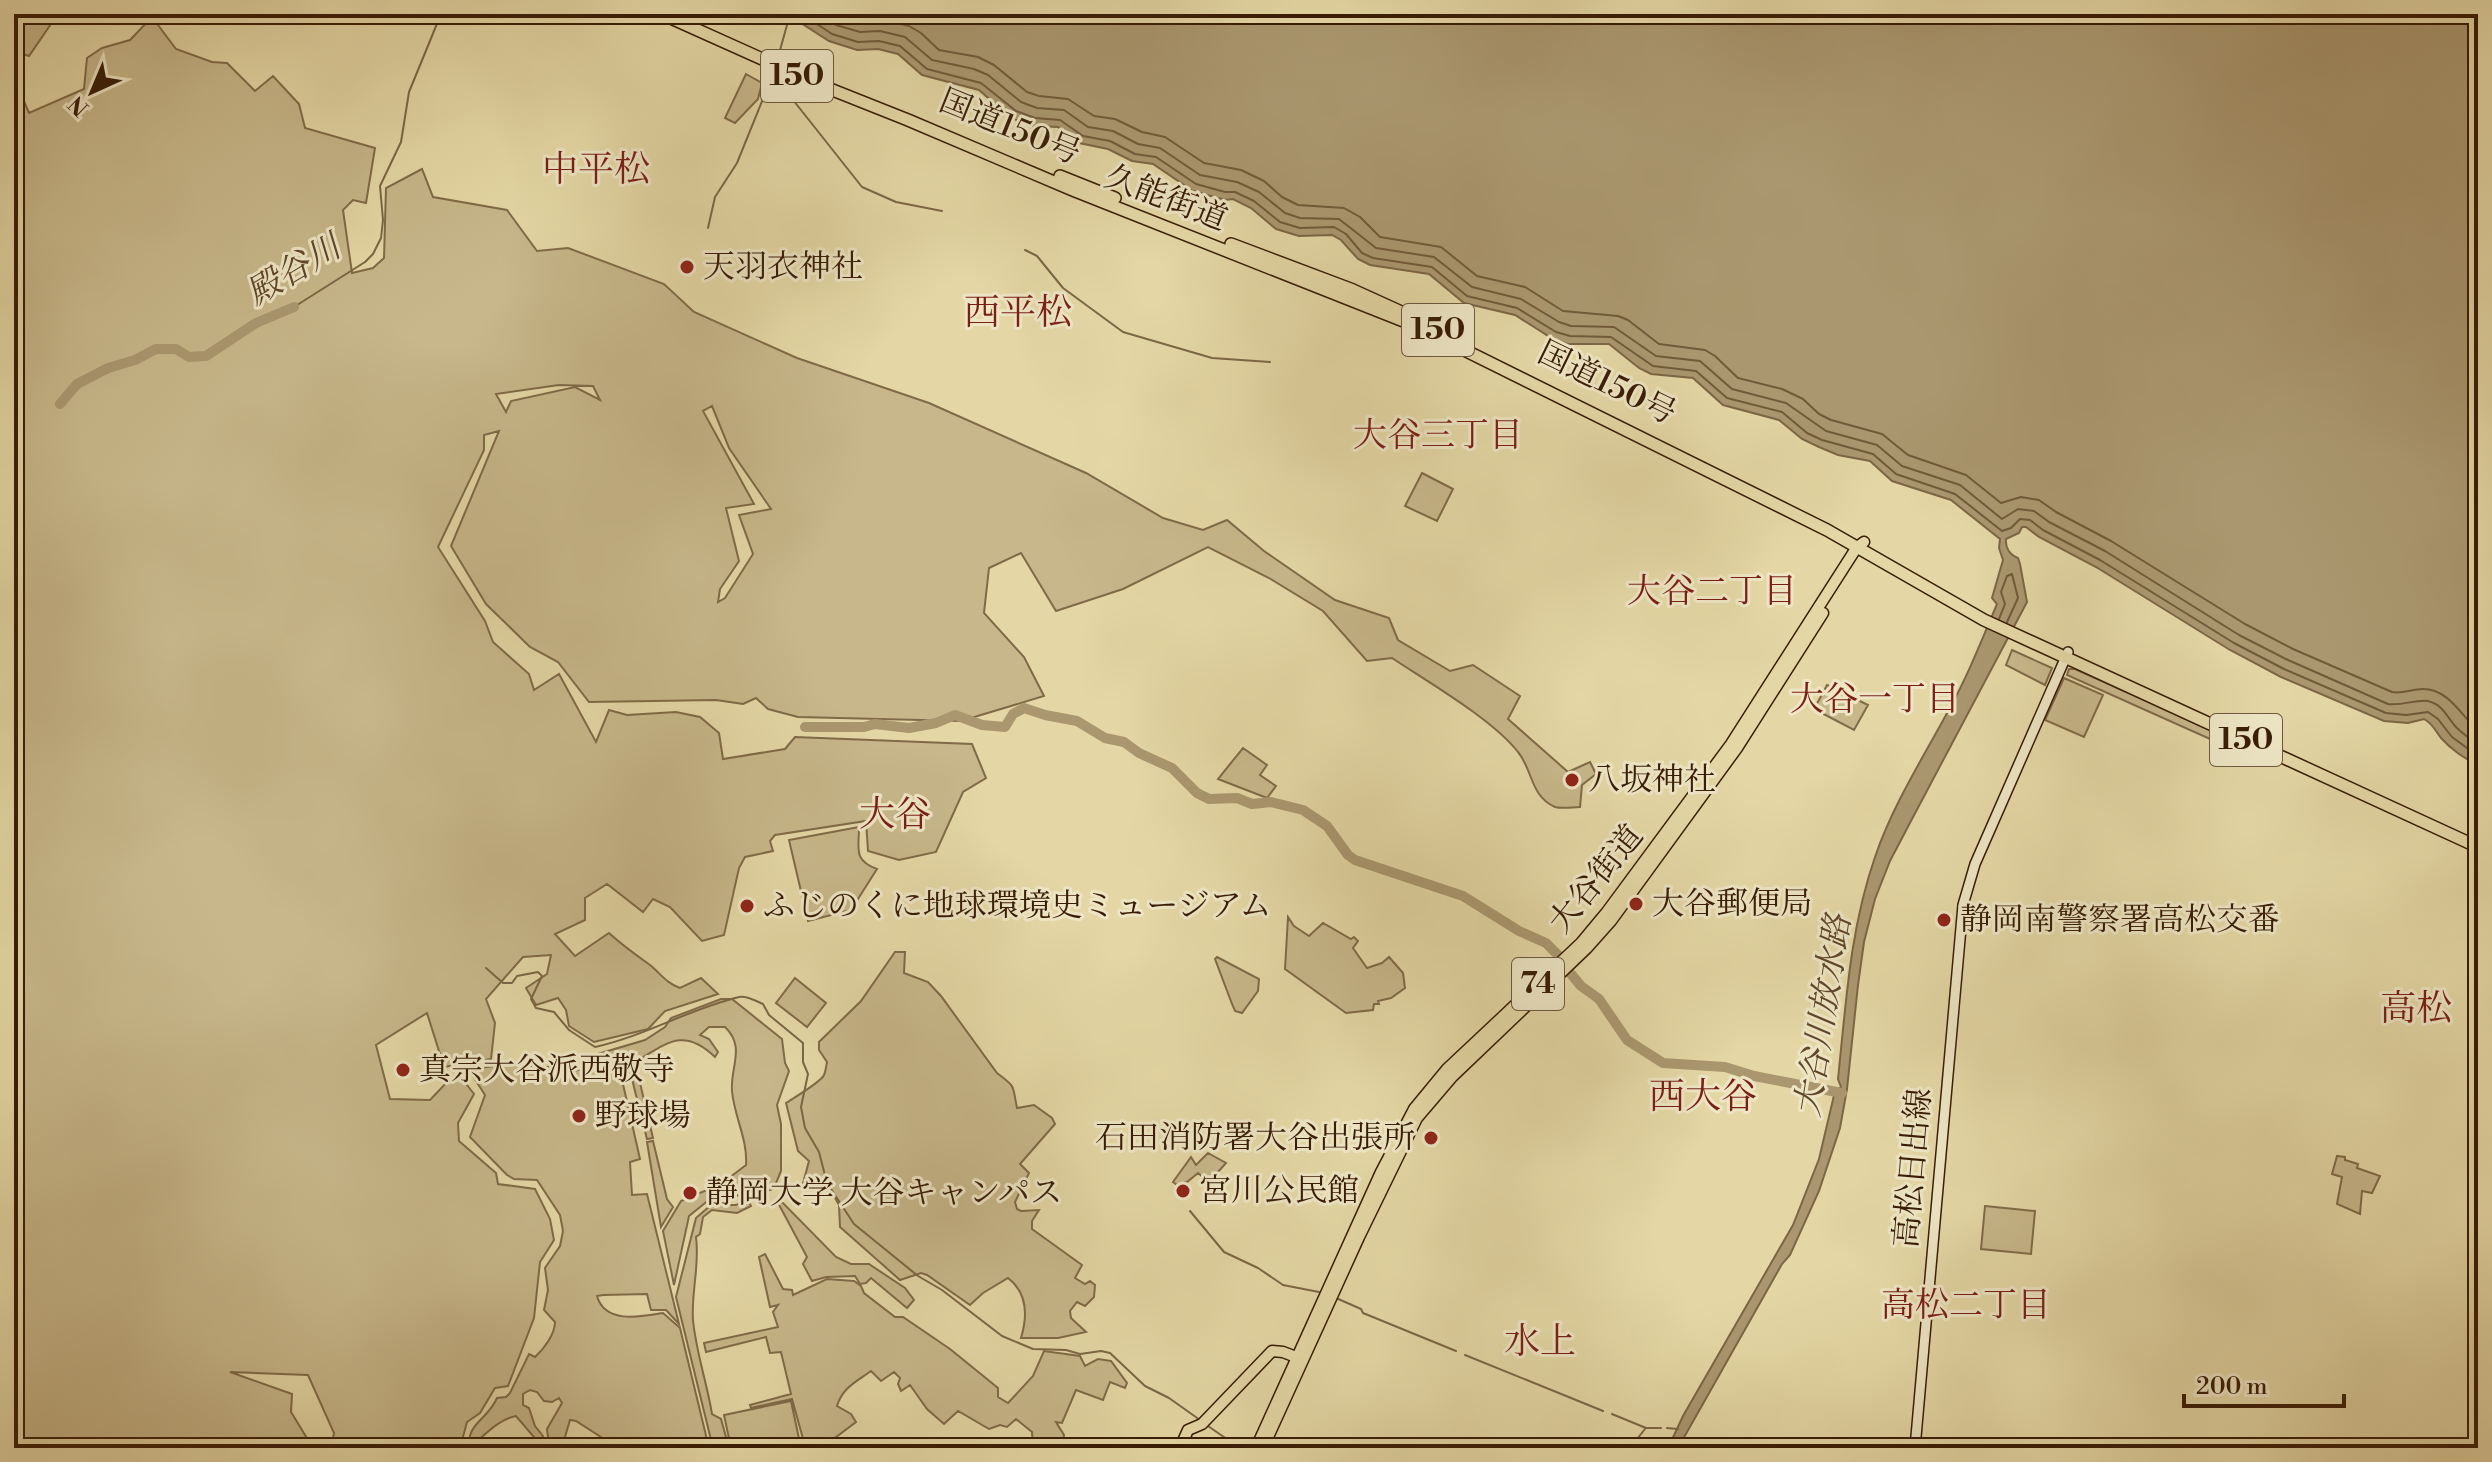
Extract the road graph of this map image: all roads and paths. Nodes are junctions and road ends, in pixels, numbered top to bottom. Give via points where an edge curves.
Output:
1 (662, 14) edge
2 (689, 25) junction
3 (1432, 334) joint
4 (1861, 547) junction
5 (2066, 655) junction
6 (2478, 840) edge
7 (2478, 847) edge
8 (1296, 1357) junction
9 (1180, 1448) edge
10 (1256, 1448) edge
11 (1263, 1448) edge
12 (1915, 1448) edge

1 - 2 highway, 久能街道 / 150
2 - 3 highway, 久能街道 / 150 via 807,80
2 - 4 highway, 国道150号 / 150 via 1393,307 1704,460
3 - 4 highway, 国道150号 / 150
4 - 5 highway, 国道150号 / 150 via 1990,620
4 - 8 main road, 大谷街道 / 74 via 1731,744 1606,913 1447,1069 1414,1109
4 - 11 main road, 大谷街道 / 74 via 1737,748 1611,921 1417,1118
5 - 6 highway, 国道150号 / 150
5 - 7 highway, 国道150号 / 150
5 - 12 main road, 高松日出線 via 1977,858 1962,914
8 - 9 main road via 1272,1351 1204,1422 1188,1430
8 - 10 main road, 大谷街道 / 74

